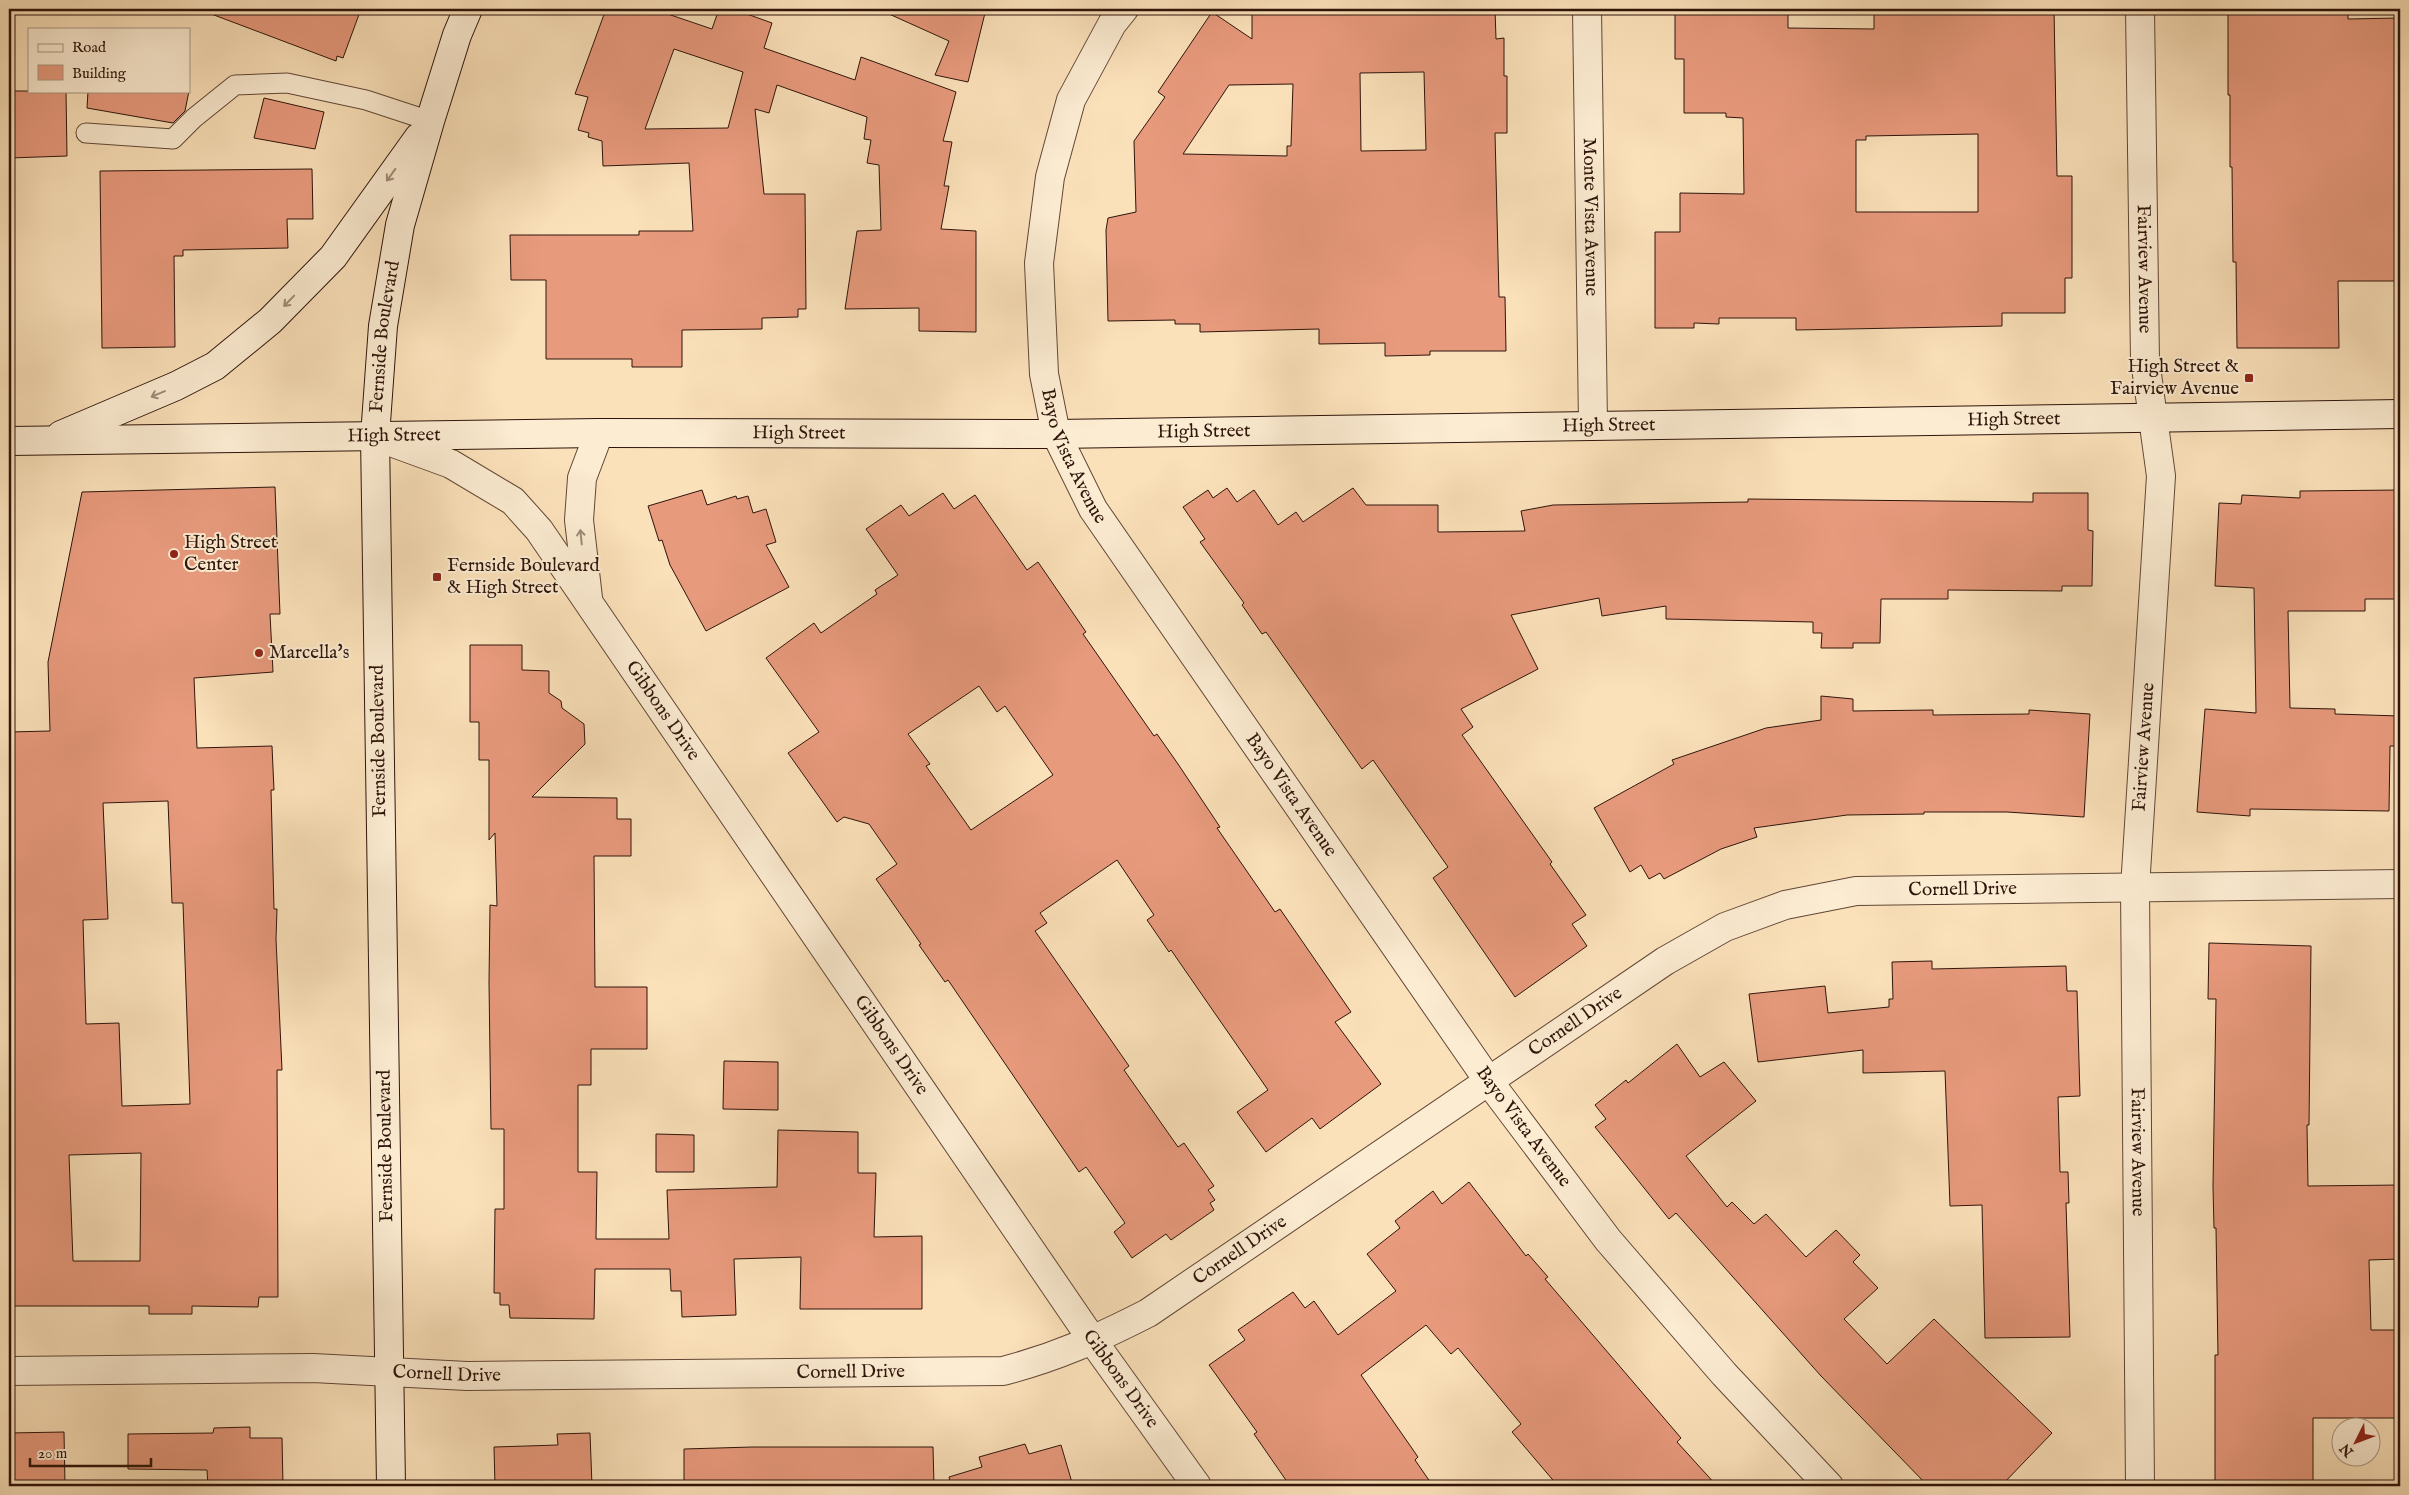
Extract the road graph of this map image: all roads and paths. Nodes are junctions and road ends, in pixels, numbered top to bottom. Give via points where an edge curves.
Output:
1 (468, 9) edge
2 (1124, 9) edge
3 (1587, 9) edge
4 (2140, 9) edge
5 (430, 122) junction
6 (86, 133) dead end
7 (2400, 414) edge
8 (2153, 417) junction
9 (1593, 424) junction
10 (600, 433) junction
11 (1056, 434) junction
12 (375, 436) junction
13 (49, 440) junction
14 (9, 441) edge
15 (589, 602) junction
16 (2400, 884) edge
17 (2135, 888) junction
18 (1490, 1083) junction
19 (1093, 1341) junction
20 (9, 1371) edge
21 (390, 1372) junction
22 (392, 1486) edge
23 (1197, 1486) edge
24 (1829, 1486) edge
25 (2140, 1486) edge

1 - 5 street, Fernside Boulevard
2 - 11 street, Bayo Vista Avenue via 1112,24 1071,100 1050,177 1039,264 1044,374
3 - 9 street, Monte Vista Avenue
4 - 8 street, Fairview Avenue via 2146,360
5 - 6 lane via 366,100 287,83 235,85 173,139
5 - 12 street, Fernside Boulevard via 400,225 383,326
5 -> 13 street via 333,257 270,321 215,366
7 - 8 street, High Street
8 - 9 street, High Street
8 - 17 street, Fairview Avenue via 2161,476
9 - 11 street, High Street
10 - 11 street, High Street
10 - 12 street, High Street
15 -> 10 street, Gibbons Drive via 579,520 582,478
11 - 18 street, Bayo Vista Avenue via 1093,509
12 - 13 street, High Street
12 - 15 street, Gibbons Drive via 451,464 512,501 539,530
12 - 21 street, Fernside Boulevard
13 - 14 street, High Street
15 - 19 street, Gibbons Drive
16 - 17 street, Cornell Drive
17 - 18 street, Cornell Drive via 1856,891 1785,905 1725,927 1665,961
17 - 25 street, Fairview Avenue
18 - 19 street, Cornell Drive via 1148,1313
18 - 24 street, Bayo Vista Avenue via 1608,1240 1724,1374
19 - 21 street, Cornell Drive via 1047,1360 1003,1371 477,1376
19 - 23 street, Gibbons Drive
20 - 21 street, Cornell Drive via 313,1368
21 - 22 street, Fernside Boulevard

